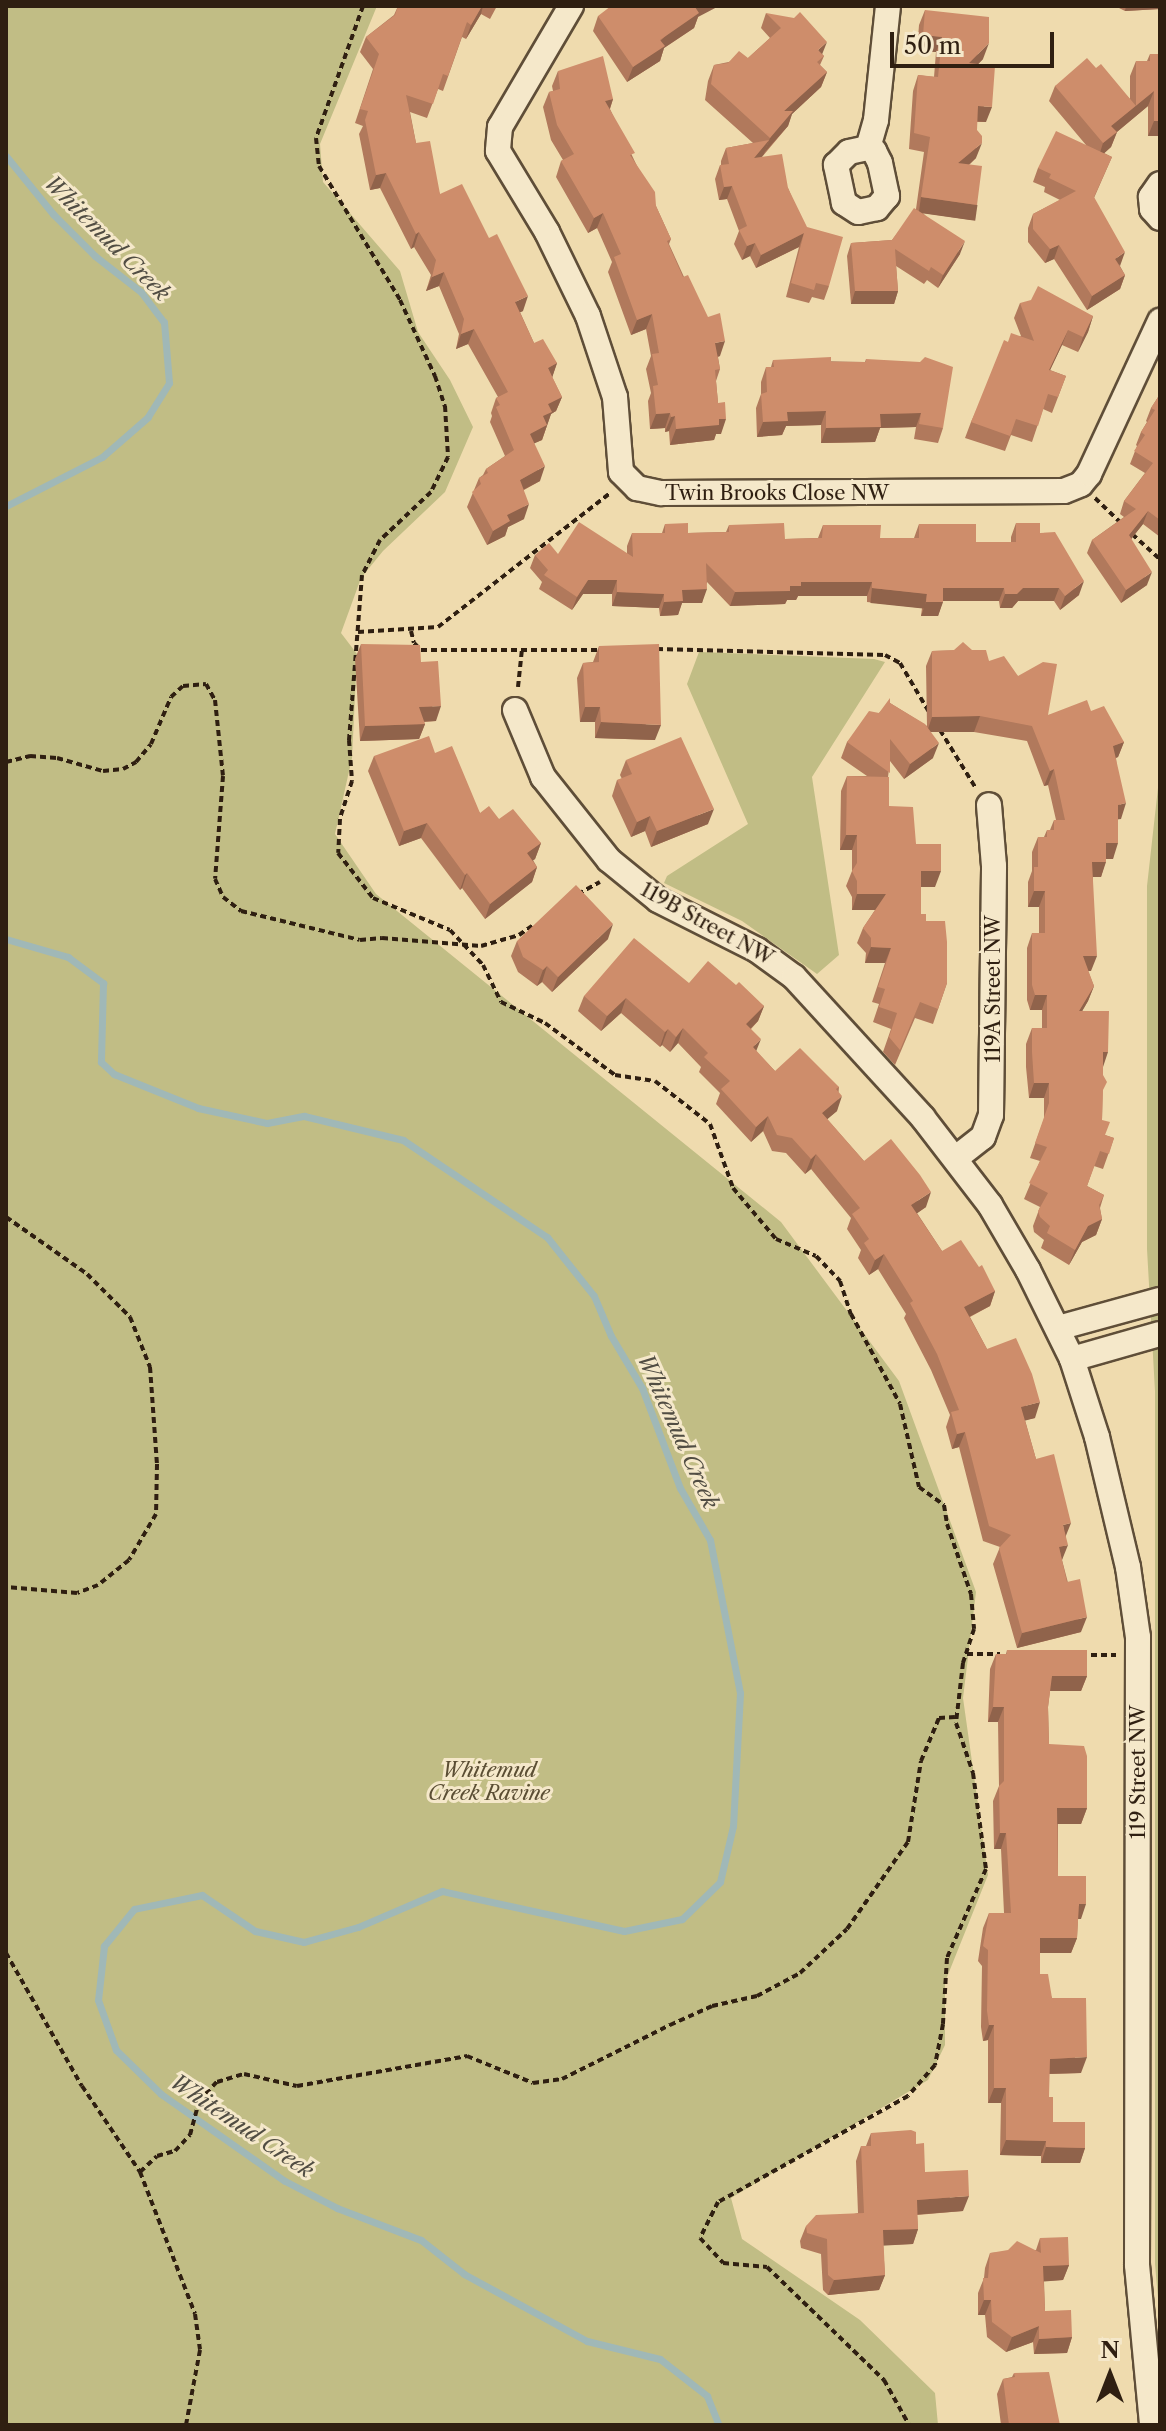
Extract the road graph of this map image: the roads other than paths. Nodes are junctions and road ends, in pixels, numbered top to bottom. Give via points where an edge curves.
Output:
1 (571, 6) edge
2 (888, 6) edge
3 (868, 148) dead end
4 (1160, 184) edge
5 (1160, 218) edge
6 (1160, 321) edge
7 (515, 710) road end
8 (989, 805) road end
9 (956, 1158) junction
10 (1160, 1300) edge
11 (1058, 1328) junction
12 (1160, 1334) edge
13 (1072, 1359) junction
14 (1152, 2425) edge

1 - 6 street, Twin Brooks Close NW via 500,127 498,151 547,232 588,316 615,397 618,462 626,481 646,493 1064,491 1089,474
2 - 3 street via 876,120
4 - 5 street via 1151,197
7 - 9 street, 119B Street NW via 543,777 609,860 658,900 757,950 794,977
8 - 9 street, 119A Street NW via 994,866 991,1115 983,1137
9 - 11 street, 119 Street NW via 1008,1234
10 - 11 street
11 - 13 street, 119 Street NW
12 - 13 street
13 - 14 street, 119 Street NW via 1121,1536 1138,1637 1137,2265

